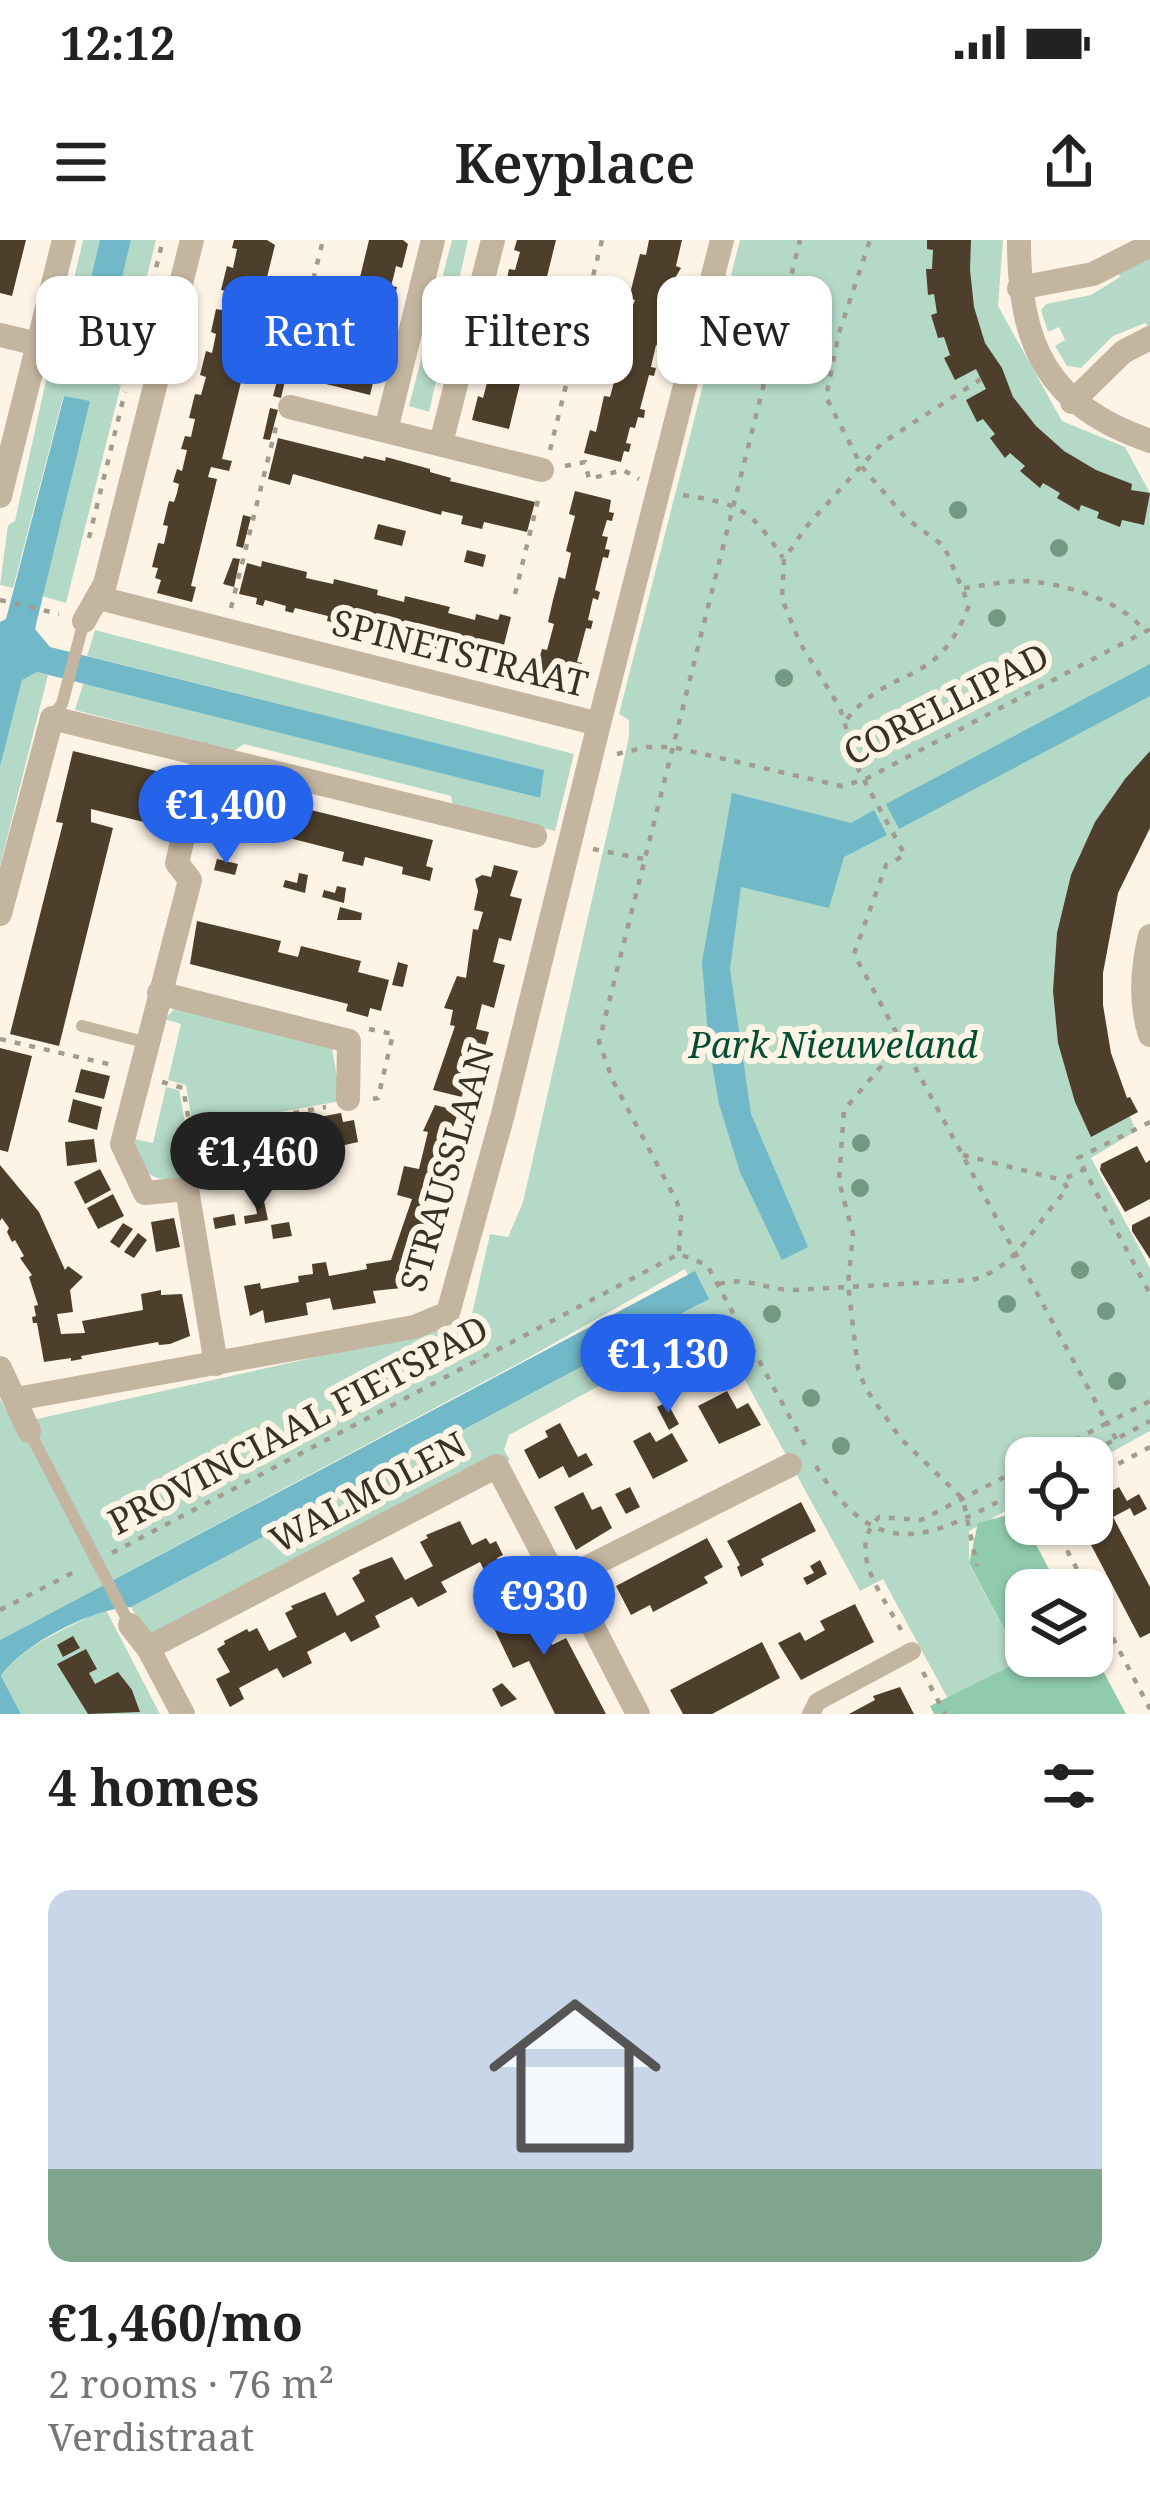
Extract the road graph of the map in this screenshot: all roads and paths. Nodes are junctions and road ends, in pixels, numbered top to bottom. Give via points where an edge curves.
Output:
1 (64, 240) edge
2 (163, 240) edge
3 (192, 240) edge
4 (323, 240) edge
5 (433, 240) edge
6 (494, 240) edge
7 (602, 240) edge
8 (722, 240) edge
9 (800, 240) edge
10 (870, 240) edge
11 (1019, 240) edge
12 (1150, 245) edge
13 (55, 276) edge
14 (154, 276) edge
15 (183, 276) edge
16 (1019, 288) junction
17 (0, 335) edge
18 (1150, 338) edge
19 (36, 344) edge
20 (36, 352) edge
21 (981, 380) dead end
22 (127, 384) edge
23 (156, 384) edge
24 (1072, 402) junction
25 (284, 407) junction
26 (386, 430) junction
27 (1150, 441) edge
28 (441, 443) junction
29 (862, 466) junction
30 (544, 470) junction
31 (658, 490) junction
32 (0, 496) edge
33 (734, 504) junction
34 (85, 554) dead end
35 (784, 559) junction
36 (964, 588) junction
37 (515, 594) dead end
38 (99, 598) junction
39 (0, 600) edge
40 (54, 613) dead end
41 (82, 631) joint
42 (222, 631) junction
43 (1147, 631) edge
44 (57, 711) junction
45 (845, 721) junction
46 (599, 724) junction
47 (673, 747) junction
48 (203, 754) junction
49 (617, 754) dead end
50 (864, 780) junction
51 (535, 836) dead end
52 (0, 914) edge
53 (1150, 936) edge
54 (159, 993) junction
55 (82, 1025) dead end
56 (355, 1026) dead end
57 (1150, 1035) edge
58 (0, 1039) edge
59 (148, 1042) junction
60 (901, 1043) junction
61 (140, 1074) junction
62 (346, 1102) junction
63 (1150, 1122) edge
64 (190, 1132) junction
65 (960, 1154) junction
66 (1084, 1169) junction
67 (1062, 1180) junction
68 (187, 1189) junction
69 (679, 1254) junction
70 (1015, 1255) junction
71 (848, 1284) junction
72 (719, 1285) junction
73 (1150, 1294) edge
74 (448, 1313) junction
75 (478, 1361) junction
76 (216, 1364) junction
77 (0, 1368) edge
78 (16, 1400) junction
79 (1150, 1401) edge
80 (1150, 1421) edge
81 (1107, 1423) junction
82 (29, 1431) joint
83 (1081, 1437) edge
84 (1116, 1439) junction
85 (1113, 1441) edge
86 (1150, 1447) edge
87 (790, 1465) dead end
88 (1113, 1467) edge
89 (1005, 1477) edge
90 (1005, 1497) edge
91 (963, 1499) junction
92 (969, 1517) junction
93 (868, 1527) junction
94 (98, 1565) junction
95 (977, 1566) dead end
96 (570, 1582) junction
97 (0, 1610) edge
98 (130, 1625) joint
99 (1113, 1638) edge
100 (148, 1648) junction
101 (912, 1651) junction
102 (1150, 1709) edge
103 (183, 1714) edge
104 (638, 1714) edge
105 (811, 1714) edge
106 (945, 1714) edge

1 - 13 street
2 - 14 path
3 - 15 street
4 - 25 path
5 - 26 street
6 - 28 street
7 - 30 path
8 - 31 street, SPINETSTRAAT
9 - 33 path
10 - 29 path via 826,397
11 - 16 street
12 - 16 street via 1093,274
16 - 24 street via 1034,347
17 - 19 street
18 - 24 street via 1123,352
20 - 32 street
21 - 29 path via 882,442
22 - 34 path
23 - 38 street
24 - 27 street
25 - 26 street
25 - 42 path
26 - 28 street
28 - 30 street
29 - 35 path
29 - 36 path via 907,519 944,546
30 - 31 path via 585,462 589,478 623,470
30 - 37 path
31 - 33 path
31 - 46 street, SPINETSTRAAT
33 - 35 path
33 - 47 path
35 - 45 path via 782,599
36 - 43 path via 1024,580 1091,595
36 - 45 path via 969,605 943,653 861,701
38 - 41 street
38 - 42 street, SPINETSTRAAT
39 - 40 path
41 - 44 lane
42 - 46 street, SPINETSTRAAT
43 - 50 path, CORELLIPAD
44 - 48 street
44 - 52 street
45 - 50 path
46 - 74 street, STRAUSSLAAN
47 - 49 path, CORELLIPAD
47 - 50 path, CORELLIPAD via 842,786
47 - 69 path via 599,1042 677,1202
48 - 51 street
48 - 54 street via 177,863 190,880
50 - 60 path via 905,854 886,865 854,954
53 - 57 street via 1143,1015
54 - 59 street
54 - 62 street via 349,1041
55 - 59 lane
56 - 62 path via 393,1034 378,1098
58 - 61 path
59 - 61 street
60 - 65 path
60 - 71 path via 844,1110 839,1181 853,1234
61 - 64 path via 182,1088
61 - 68 street via 122,1144 146,1193
62 - 64 path
63 - 66 path via 1078,1158
64 - 68 path via 200,1184
65 - 67 path
65 - 70 path
66 - 67 path
66 - 73 path
67 - 70 path via 1067,1189
68 - 76 street
69 - 72 path via 707,1265
69 - 75 path, PROVINCIAAL FIETSPAD
70 - 71 path via 972,1280
70 - 81 path
71 - 72 path
71 - 91 path via 866,1389 901,1439
72 - 93 path via 837,1501
74 - 75 path
74 - 76 street, STRAUSSLAAN via 414,1327
75 - 94 path, PROVINCIAAL FIETSPAD
76 - 78 street, STRAUSSLAAN
77 - 78 street
78 - 82 street
79 - 81 path
80 - 84 path
81 - 83 path
81 - 84 path
82 - 94 lane
84 - 85 path
86 - 88 path
87 - 96 street
89 - 91 path
90 - 92 path
91 - 92 path
91 - 93 path via 921,1520 879,1516
92 - 93 path via 919,1534
92 - 95 path
93 - 101 path via 862,1556
94 - 97 path, PROVINCIAAL FIETSPAD
94 - 98 lane
96 - 100 street, WALMOLEN via 554,1575 497,1466
96 - 104 street, WALMOLEN
98 - 100 street
99 - 102 path
100 - 103 street
101 - 105 street via 817,1702
101 - 106 path

